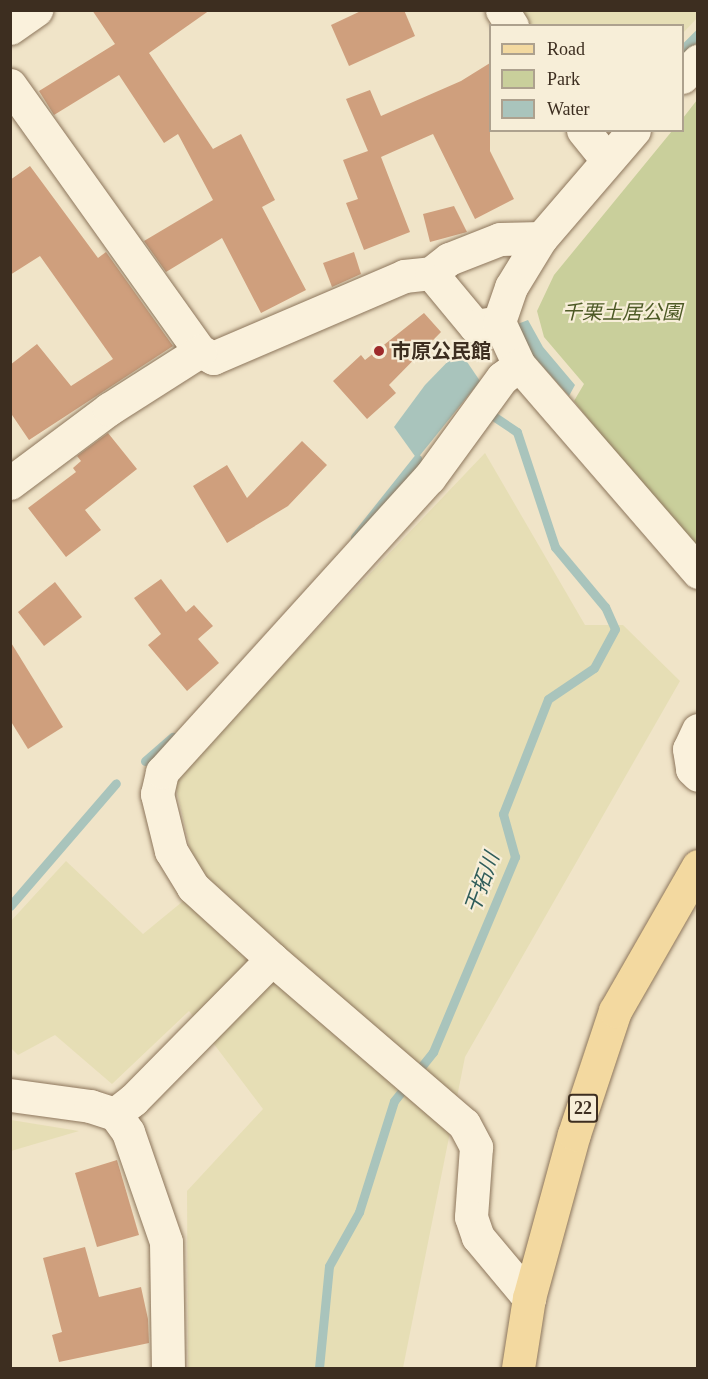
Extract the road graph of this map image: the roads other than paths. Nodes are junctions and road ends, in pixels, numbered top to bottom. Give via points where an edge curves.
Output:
1 (36, 10) edge
2 (502, 10) edge
3 (511, 24) edge
4 (10, 28) edge
5 (698, 61) edge
6 (684, 75) edge
7 (10, 85) edge
8 (585, 132) edge
9 (632, 132) edge
10 (607, 160) junction
11 (541, 238) junction
12 (431, 273) junction
13 (499, 322) junction
14 (200, 351) junction
15 (519, 365) junction
16 (10, 483) edge
17 (698, 572) edge
18 (698, 730) edge
19 (698, 775) edge
20 (698, 867) edge
21 (272, 959) junction
22 (10, 1095) edge
23 (115, 1114) junction
24 (529, 1298) junction
25 (168, 1368) edge
26 (518, 1368) edge

1 - 4 street
2 - 3 street
5 - 6 street
7 - 14 street
8 - 10 street
9 - 10 street
10 - 11 street
11 - 12 street via 500,239 449,259
11 - 13 street via 511,287
12 - 13 street via 475,326
12 - 14 street via 404,276 213,358
13 - 15 street
14 - 16 street via 109,409
15 - 17 street
15 - 21 street via 502,378 429,478 162,772 157,794 171,851 193,887
18 - 19 street via 689,749 692,769
20 - 24 main road, 22 via 615,1011 574,1134
21 - 23 street via 134,1100
21 - 24 street via 464,1124 476,1147 471,1217 478,1237
22 - 23 street via 90,1106
23 - 25 street via 128,1132 166,1242
24 - 26 main road, 22

